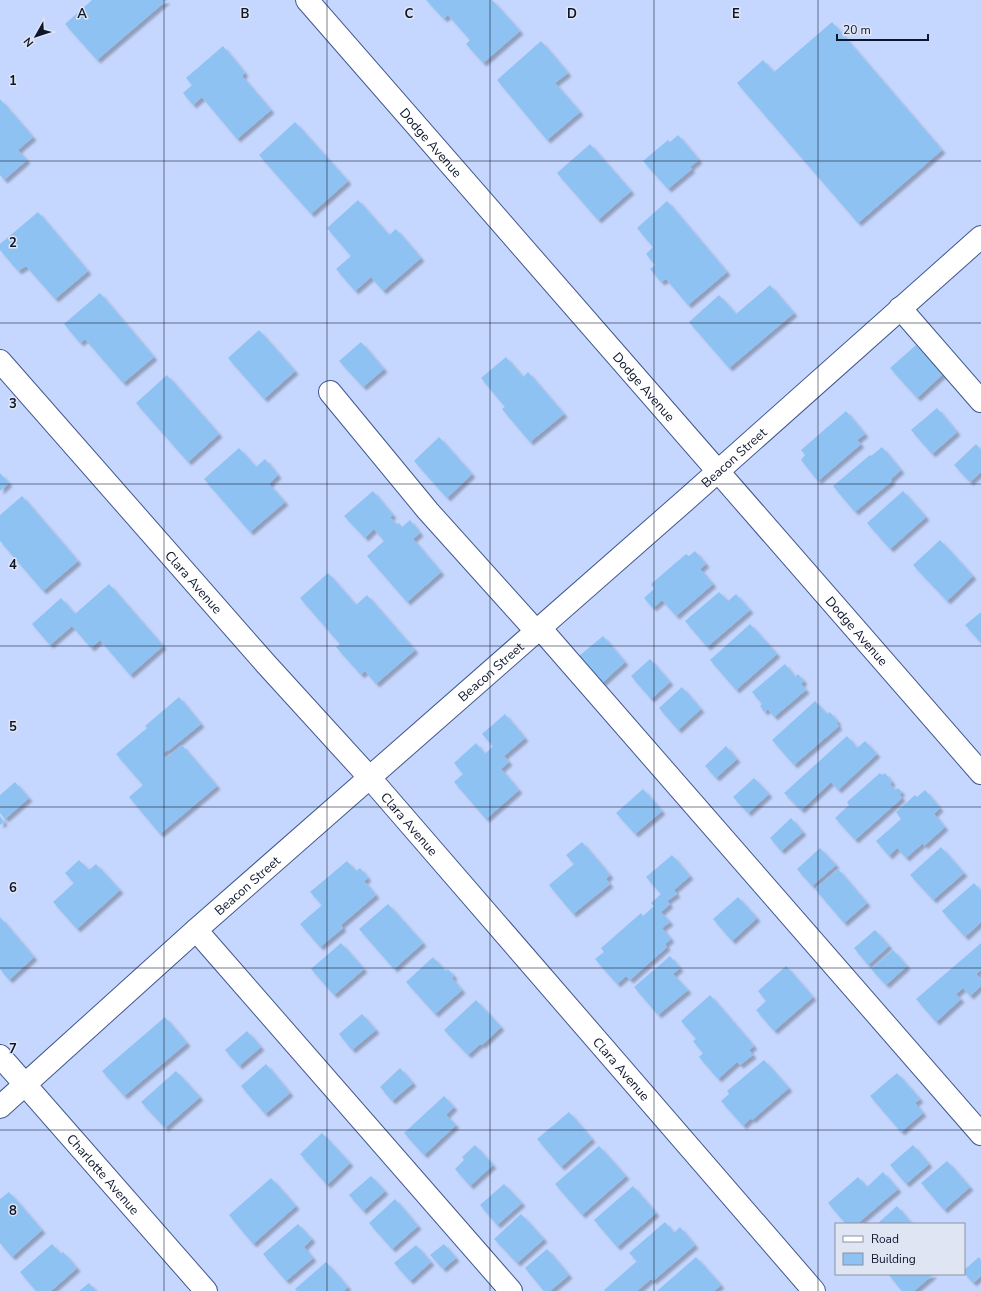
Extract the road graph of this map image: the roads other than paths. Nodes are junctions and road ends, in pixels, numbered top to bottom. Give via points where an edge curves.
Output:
1 (307, 0) edge
2 (981, 237) edge
3 (900, 308) junction
4 (0, 361) edge
5 (330, 392) dead end
6 (981, 401) edge
7 (717, 471) junction
8 (538, 629) junction
9 (981, 773) edge
10 (370, 778) junction
11 (196, 930) junction
12 (0, 1056) edge
13 (25, 1085) junction
14 (0, 1107) edge
15 (981, 1134) edge
16 (206, 1291) edge
17 (511, 1291) edge
18 (814, 1291) edge

1 - 7 street, Dodge Avenue
2 - 3 street, Beacon Street
3 - 6 street
3 - 7 street, Beacon Street
4 - 10 street, Clara Avenue via 266,664
5 - 8 street via 428,511
7 - 8 street, Beacon Street
7 - 9 street, Dodge Avenue
8 - 10 street, Beacon Street
8 - 15 street
10 - 11 street, Beacon Street
10 - 18 street, Clara Avenue
11 - 13 street, Beacon Street
11 - 17 street
12 - 13 street, Charlotte Avenue
13 - 14 street, Beacon Street
13 - 16 street, Charlotte Avenue

